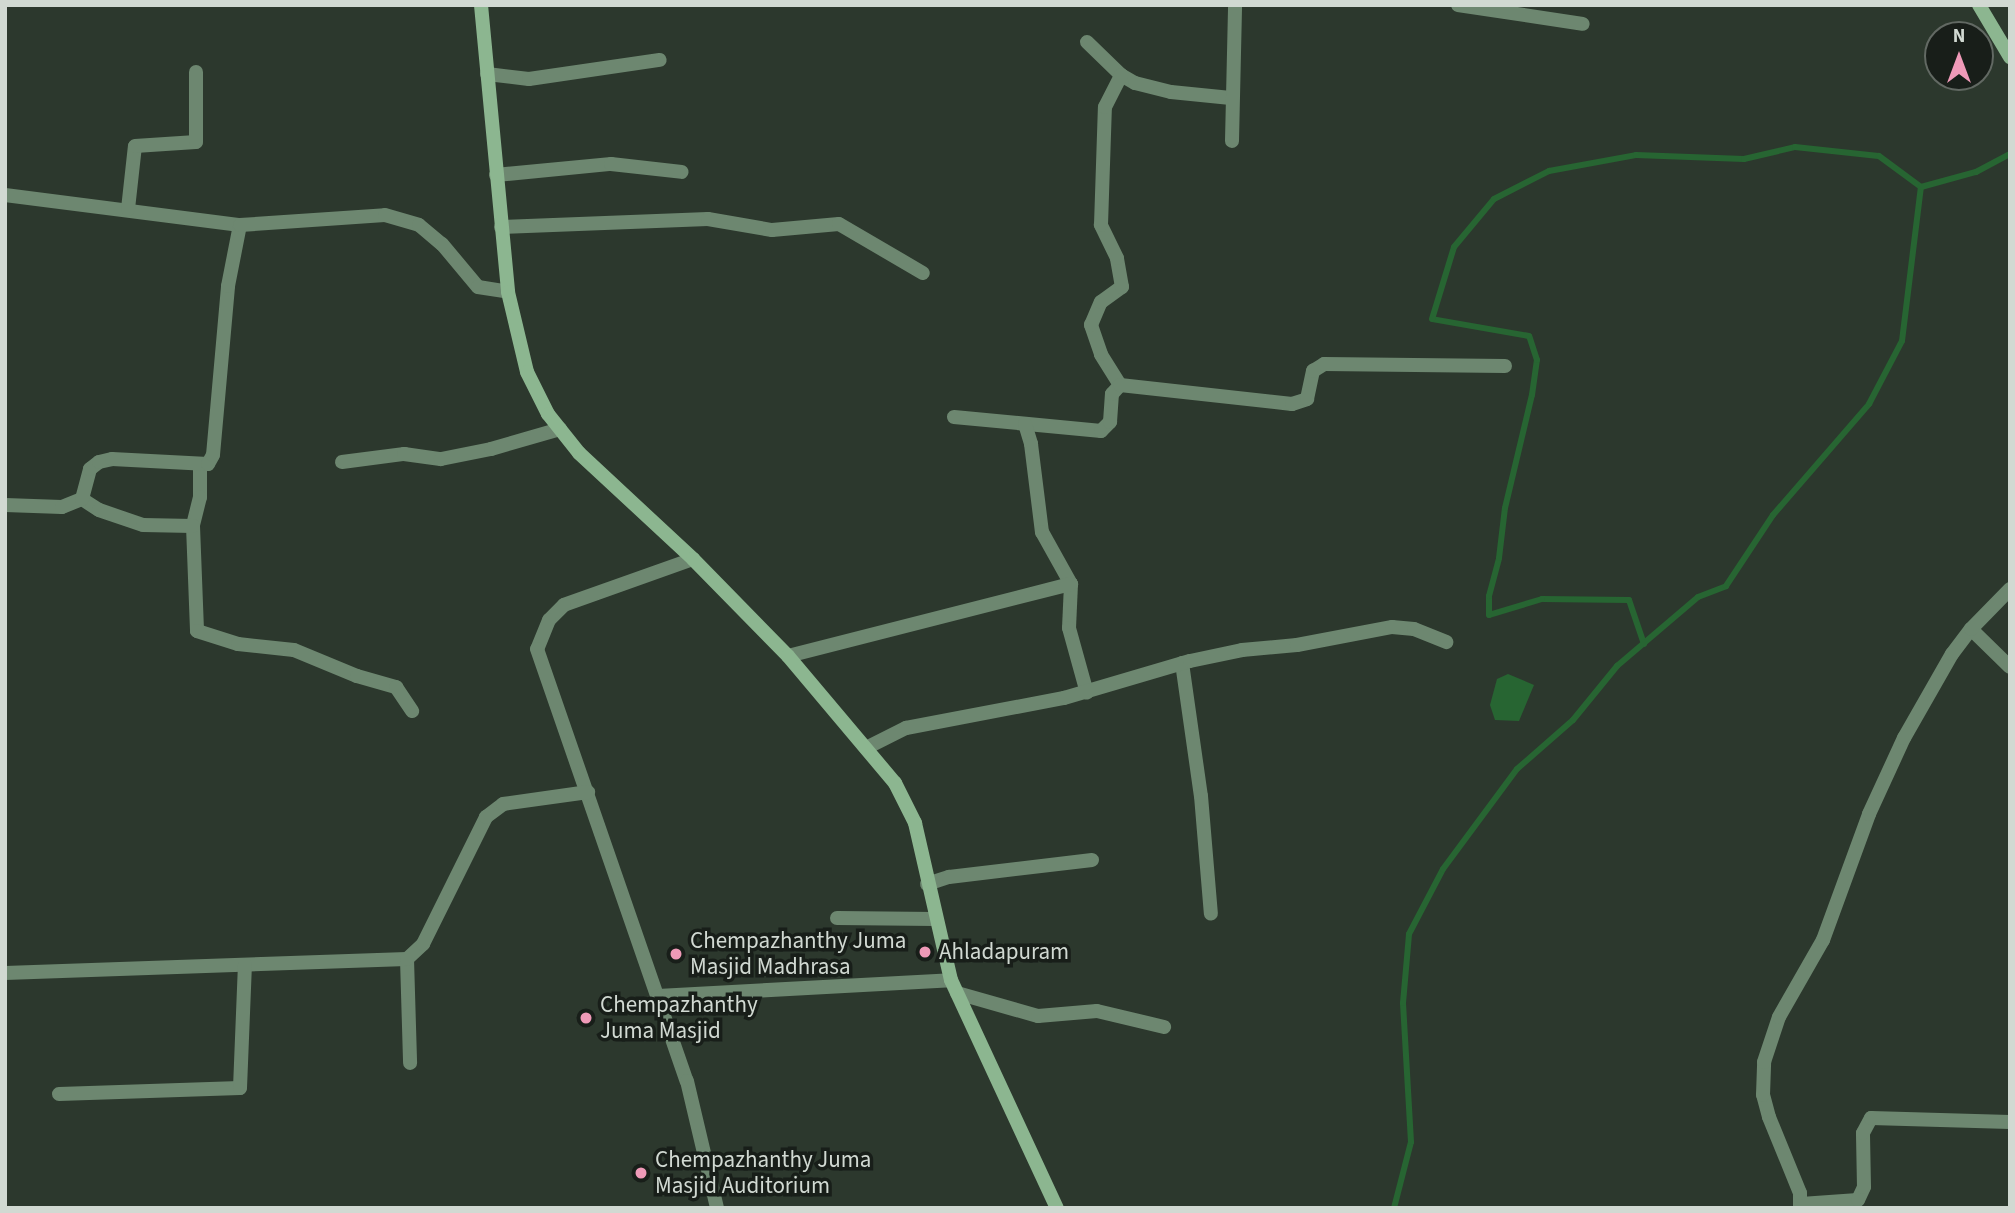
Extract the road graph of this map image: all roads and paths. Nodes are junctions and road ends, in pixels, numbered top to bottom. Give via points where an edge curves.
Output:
1 (481, 5) edge
2 (1235, 5) edge
3 (1458, 5) edge
4 (1979, 5) edge
5 (1583, 24) dead end
6 (1087, 42) dead end
7 (2010, 57) edge
8 (660, 60) dead end
9 (196, 72) dead end
10 (487, 74) junction
11 (1121, 75) junction
12 (1231, 98) junction
13 (1232, 141) dead end
14 (682, 172) dead end
15 (496, 175) junction
16 (5, 195) edge
17 (128, 209) junction
18 (240, 225) junction
19 (501, 227) junction
20 (923, 273) dead end
21 (508, 292) junction
22 (1505, 366) dead end
23 (1120, 385) junction
24 (954, 416) dead end
25 (1025, 424) junction
26 (560, 429) junction
27 (342, 462) dead end
28 (200, 465) junction
29 (82, 499) junction
30 (5, 505) edge
31 (193, 526) junction
32 (693, 559) junction
33 (1071, 584) junction
34 (2010, 589) edge
35 (1971, 629) junction
36 (1446, 642) dead end
37 (788, 656) junction
38 (1182, 663) junction
39 (2010, 667) edge
40 (1087, 693) junction
41 (412, 711) dead end
42 (866, 748) junction
43 (588, 792) junction
44 (1093, 860) dead end
45 (927, 884) junction
46 (1211, 914) dead end
47 (837, 918) dead end
48 (935, 919) junction
49 (407, 959) junction
50 (246, 965) junction
51 (5, 974) edge
52 (954, 986) junction
53 (658, 996) junction
54 (1164, 1027) dead end
55 (410, 1063) dead end
56 (59, 1094) dead end
57 (2010, 1122) edge
58 (1801, 1206) edge
59 (717, 1208) edge
60 (1057, 1208) edge

1 - 10 main road
2 - 12 street
3 - 5 street
4 - 7 main road
6 - 11 street
8 - 10 street via 529,79
9 - 17 street via 196,142 135,146
10 - 15 main road
11 - 12 street via 1149,87
11 - 23 street via 1105,107 1101,225 1117,258 1122,287 1101,302 1090,326
12 - 13 street
14 - 15 street via 611,164
15 - 19 main road
16 - 17 street
17 - 18 street
18 - 21 street via 385,215 419,225 442,244 478,287
18 - 28 street via 228,286 213,455 208,464
19 - 20 street via 708,219 772,230 839,224
19 - 21 main road
21 - 26 main road via 527,372
22 - 23 street via 1324,364 1313,371 1307,399 1292,404
23 - 25 street via 1112,394 1110,422 1101,431
24 - 25 street
25 - 33 street via 1042,532
26 - 27 street via 441,459 404,454
26 - 32 main road via 579,453
28 - 29 street via 99,462 90,469
28 - 31 street via 201,497
29 - 30 street via 61,507
29 - 31 street via 99,510 143,524
31 - 41 street via 197,631 238,643 294,650 396,687
32 - 37 main road
32 - 43 street via 564,605 549,620 537,649
33 - 37 street
33 - 40 street via 1069,628
34 - 35 street
35 - 39 street
35 - 58 street via 1886,774 1823,940 1779,1017 1764,1062 1763,1095
36 - 38 street via 1414,629 1392,627
37 - 42 main road
38 - 40 street
38 - 46 street via 1201,796
40 - 42 street via 906,728
42 - 45 main road via 895,783 915,823
43 - 49 street via 503,804 486,817 424,944
43 - 53 street
44 - 45 street via 949,877
45 - 48 main road
47 - 48 street
48 - 52 main road
49 - 50 street
49 - 55 street
50 - 51 street
50 - 56 street via 240,1088
52 - 53 street
52 - 54 street via 1038,1016 1097,1011
52 - 60 main road
53 - 59 street via 687,1081
57 - 58 street via 1871,1118 1863,1133 1864,1187 1858,1200

